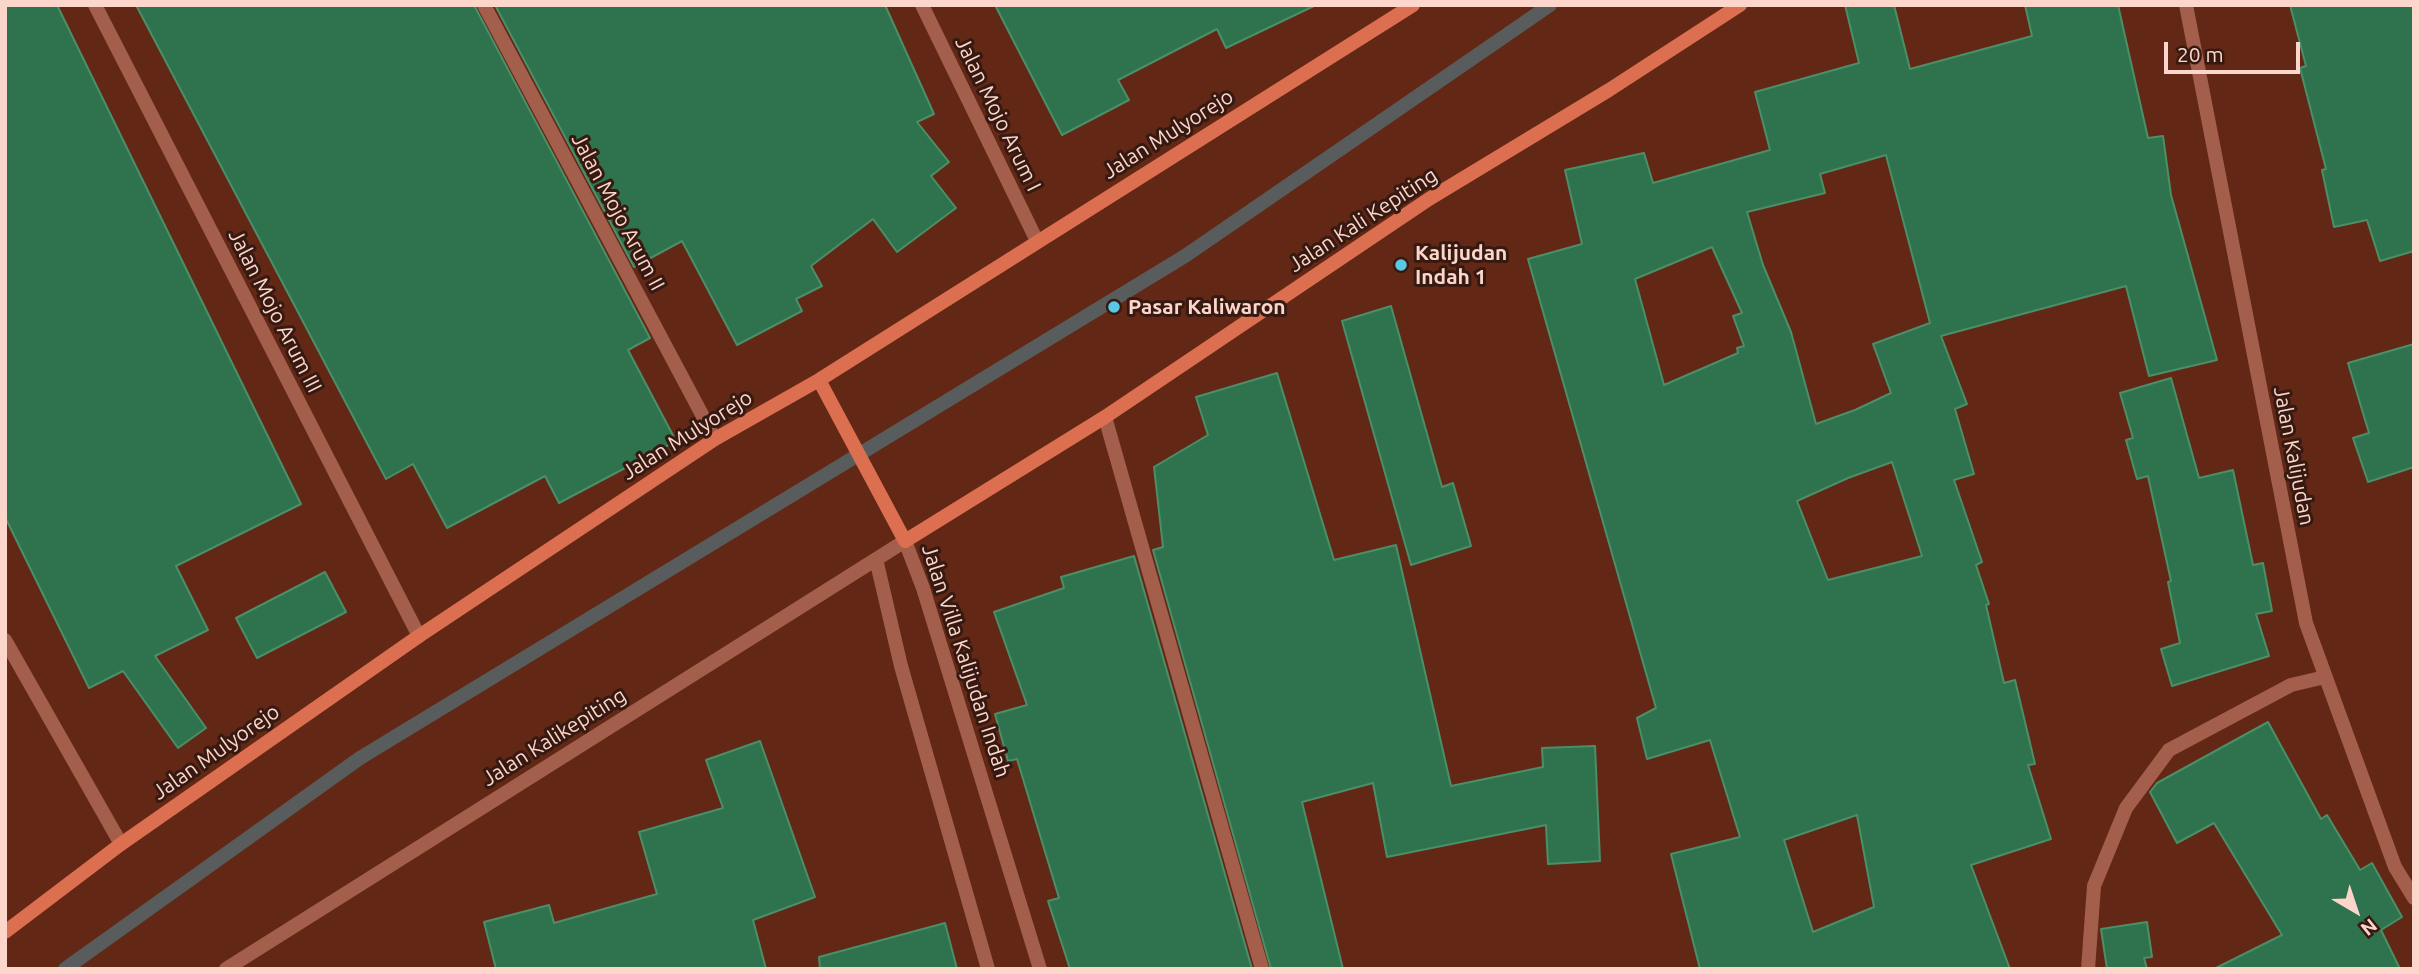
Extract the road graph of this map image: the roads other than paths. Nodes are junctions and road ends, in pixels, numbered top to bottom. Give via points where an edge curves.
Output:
1 (95, 5) edge
2 (484, 5) edge
3 (922, 5) edge
4 (1413, 5) edge
5 (1740, 5) edge
6 (2186, 5) edge
7 (1037, 241) junction
8 (819, 380) junction
9 (1105, 417) junction
10 (715, 439) junction
11 (905, 541) junction
12 (876, 559) junction
13 (419, 636) junction
14 (5, 640) edge
15 (2325, 677) junction
16 (121, 844) junction
17 (2414, 898) edge
18 (5, 932) edge
19 (226, 969) edge
20 (988, 969) edge
21 (1040, 969) edge
22 (1262, 969) edge
23 (2088, 969) edge

1 - 13 street, Jalan Mojo Arum III
2 - 10 street, Jalan Mojo Arum II
3 - 7 street, Jalan Mojo Arum I
4 - 7 main road, Jalan Mulyorejo
5 - 9 main road, Jalan Kali Kepiting via 1429,199
6 - 15 street, Jalan Kalijudan via 2306,623
7 - 8 main road, Jalan Mulyorejo
8 - 10 main road, Jalan Mulyorejo
8 - 11 main road, Jalan Villa Kalijudan Indah
9 - 11 main road, Jalan Kali Kepiting
9 - 22 street
10 - 13 main road, Jalan Mulyorejo
11 - 12 street, Jalan Kalikepiting
11 - 21 street, Jalan Villa Kalijudan Indah
12 - 19 street, Jalan Kalikepiting
12 - 20 street via 901,666
13 - 16 main road, Jalan Mulyorejo
14 - 16 street
15 - 17 street, Jalan Kalijudan via 2395,867
15 - 23 street via 2291,685 2169,750 2126,808 2094,886
16 - 18 main road, Jalan Mulyorejo

